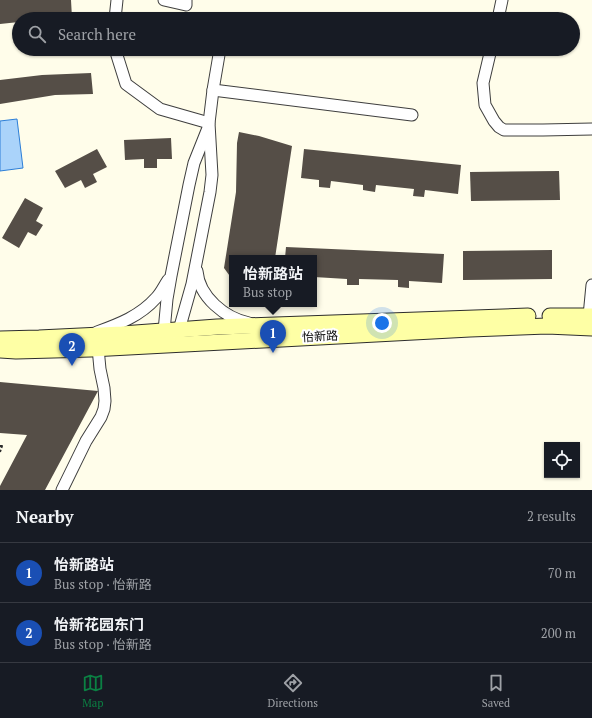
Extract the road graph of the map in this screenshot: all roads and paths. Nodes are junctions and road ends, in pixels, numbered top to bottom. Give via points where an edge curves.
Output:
1 (117, 0) edge
2 (164, 0) edge
3 (186, 0) edge
4 (502, 0) edge
5 (116, 12) edge
6 (499, 12) edge
7 (117, 56) edge
8 (219, 56) edge
9 (489, 56) edge
10 (213, 90) junction
11 (412, 115) dead end
12 (209, 123) junction
13 (592, 129) edge
14 (196, 263) junction
15 (172, 274) junction
16 (592, 285) edge
17 (591, 320) edge
18 (265, 326) junction
19 (179, 330) junction
20 (164, 331) junction
21 (218, 334) junction
22 (85, 336) junction
23 (0, 339) edge
24 (172, 344) junction
25 (98, 348) junction
26 (0, 350) edge
27 (0, 446) edge
28 (0, 452) edge
29 (62, 490) edge

1 - 5 street
2 - 3 street via 186,5
4 - 6 street
7 - 12 street via 126,84 160,109
8 - 10 street
9 - 13 street via 483,83 484,105 499,127 504,130
10 - 11 street
10 - 12 street
12 - 14 street via 212,175
12 - 15 street via 194,163
14 - 18 street via 201,288 216,306 236,320
14 - 19 street
15 - 20 street
15 - 22 street via 151,304 143,310 124,321
16 - 17 street
17 - 18 main road, 怡新路 via 493,317
17 - 21 main road, 怡新路 via 547,326
18 - 21 main road, 怡新路
19 - 20 main road, 怡新路
19 - 21 main road, 怡新路
19 - 24 street
20 - 22 main road, 怡新路
20 - 24 street
21 - 24 main road, 怡新路
22 - 23 main road, 怡新路
24 - 25 main road, 怡新路
25 - 26 main road, 怡新路
25 - 29 street via 104,388 104,410
27 - 28 path

